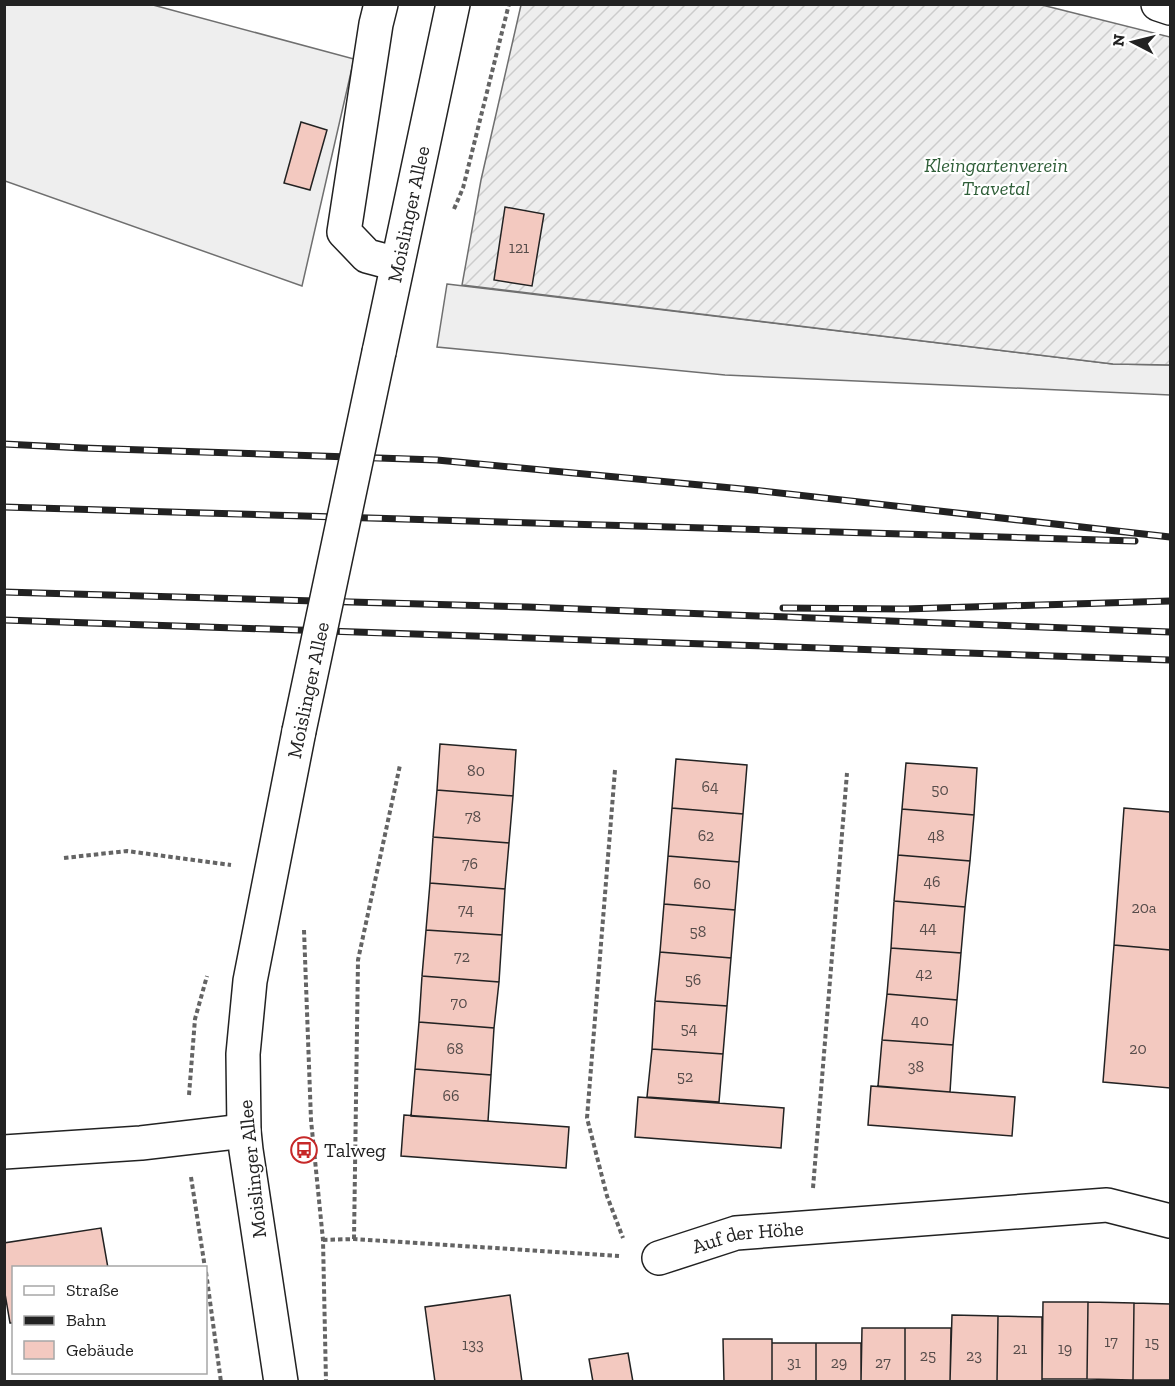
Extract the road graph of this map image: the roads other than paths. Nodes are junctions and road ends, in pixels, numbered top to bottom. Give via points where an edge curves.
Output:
1 (381, 4) edge
2 (453, 4) edge
3 (1158, 4) edge
4 (1170, 8) edge
5 (398, 264) junction
6 (244, 1131) junction
7 (4, 1152) edge
8 (1170, 1221) edge
9 (658, 1258) road end
10 (281, 1382) edge

1 - 5 main road via 344,232 367,255
2 - 5 main road, Moislinger Allee
3 - 4 main road
5 - 6 main road, Moislinger Allee, bridge via 250,981 243,1054
6 - 7 main road
6 - 10 main road, Moislinger Allee
8 - 9 main road, Auf der Höhe via 1107,1204 736,1233

